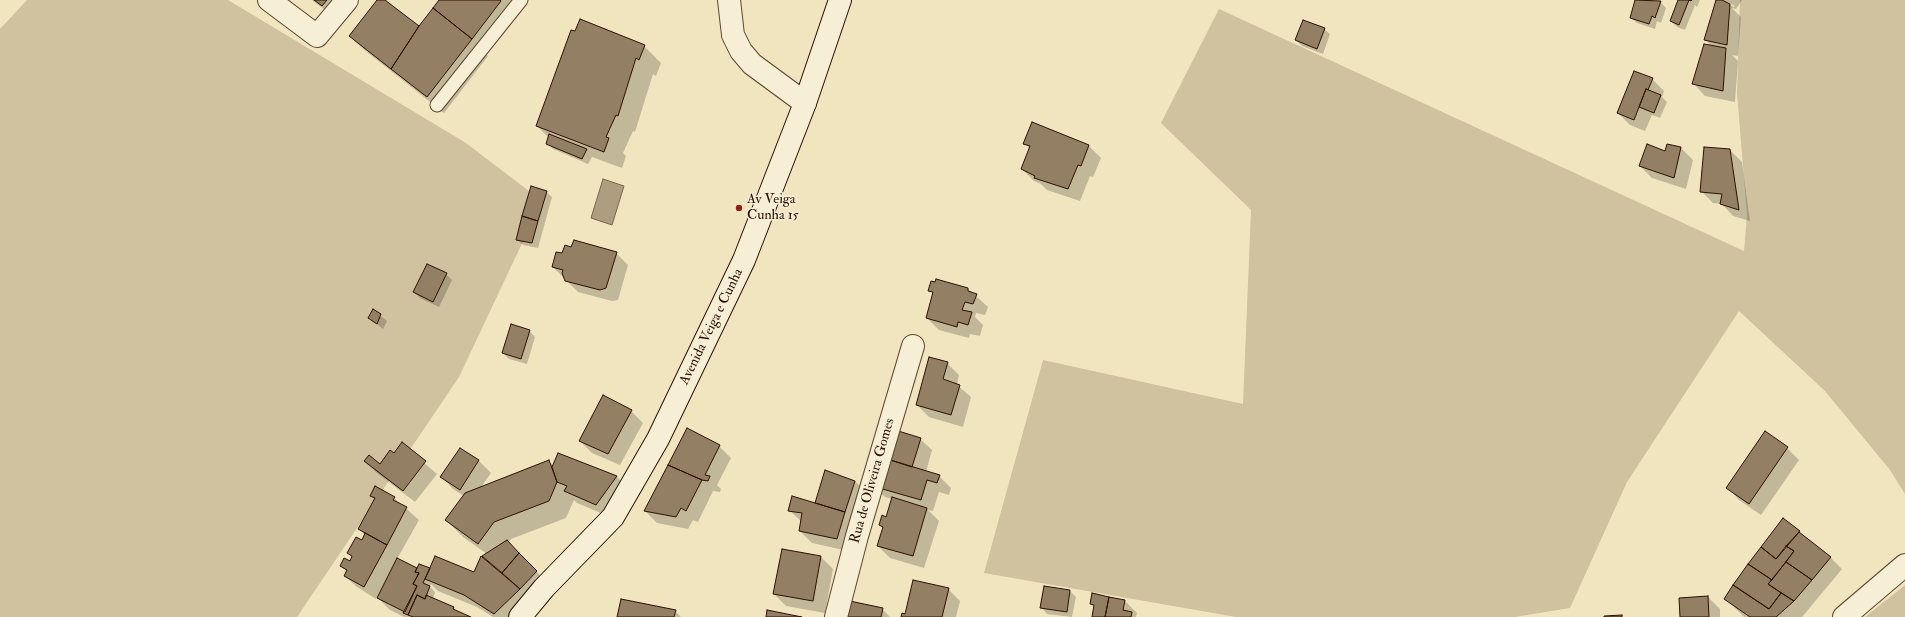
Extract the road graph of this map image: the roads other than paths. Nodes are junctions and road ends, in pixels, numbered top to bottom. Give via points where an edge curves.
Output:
1 (269, 0) edge
2 (347, 0) edge
3 (521, 0) edge
4 (728, 0) edge
5 (840, 0) edge
6 (804, 103) junction
7 (437, 105) dead end
8 (913, 346) dead end
9 (1905, 565) edge
10 (520, 617) edge
11 (836, 617) edge
12 (1844, 617) edge

1 - 2 street via 317,36
3 - 7 lane
4 - 6 street via 733,35 740,51 752,64
5 - 6 street, Avenida Veiga e Cunha
6 - 10 street, Avenida Veiga e Cunha via 744,260 658,438 612,517
8 - 11 street, Rua de Oliveira Gomes
9 - 12 street

